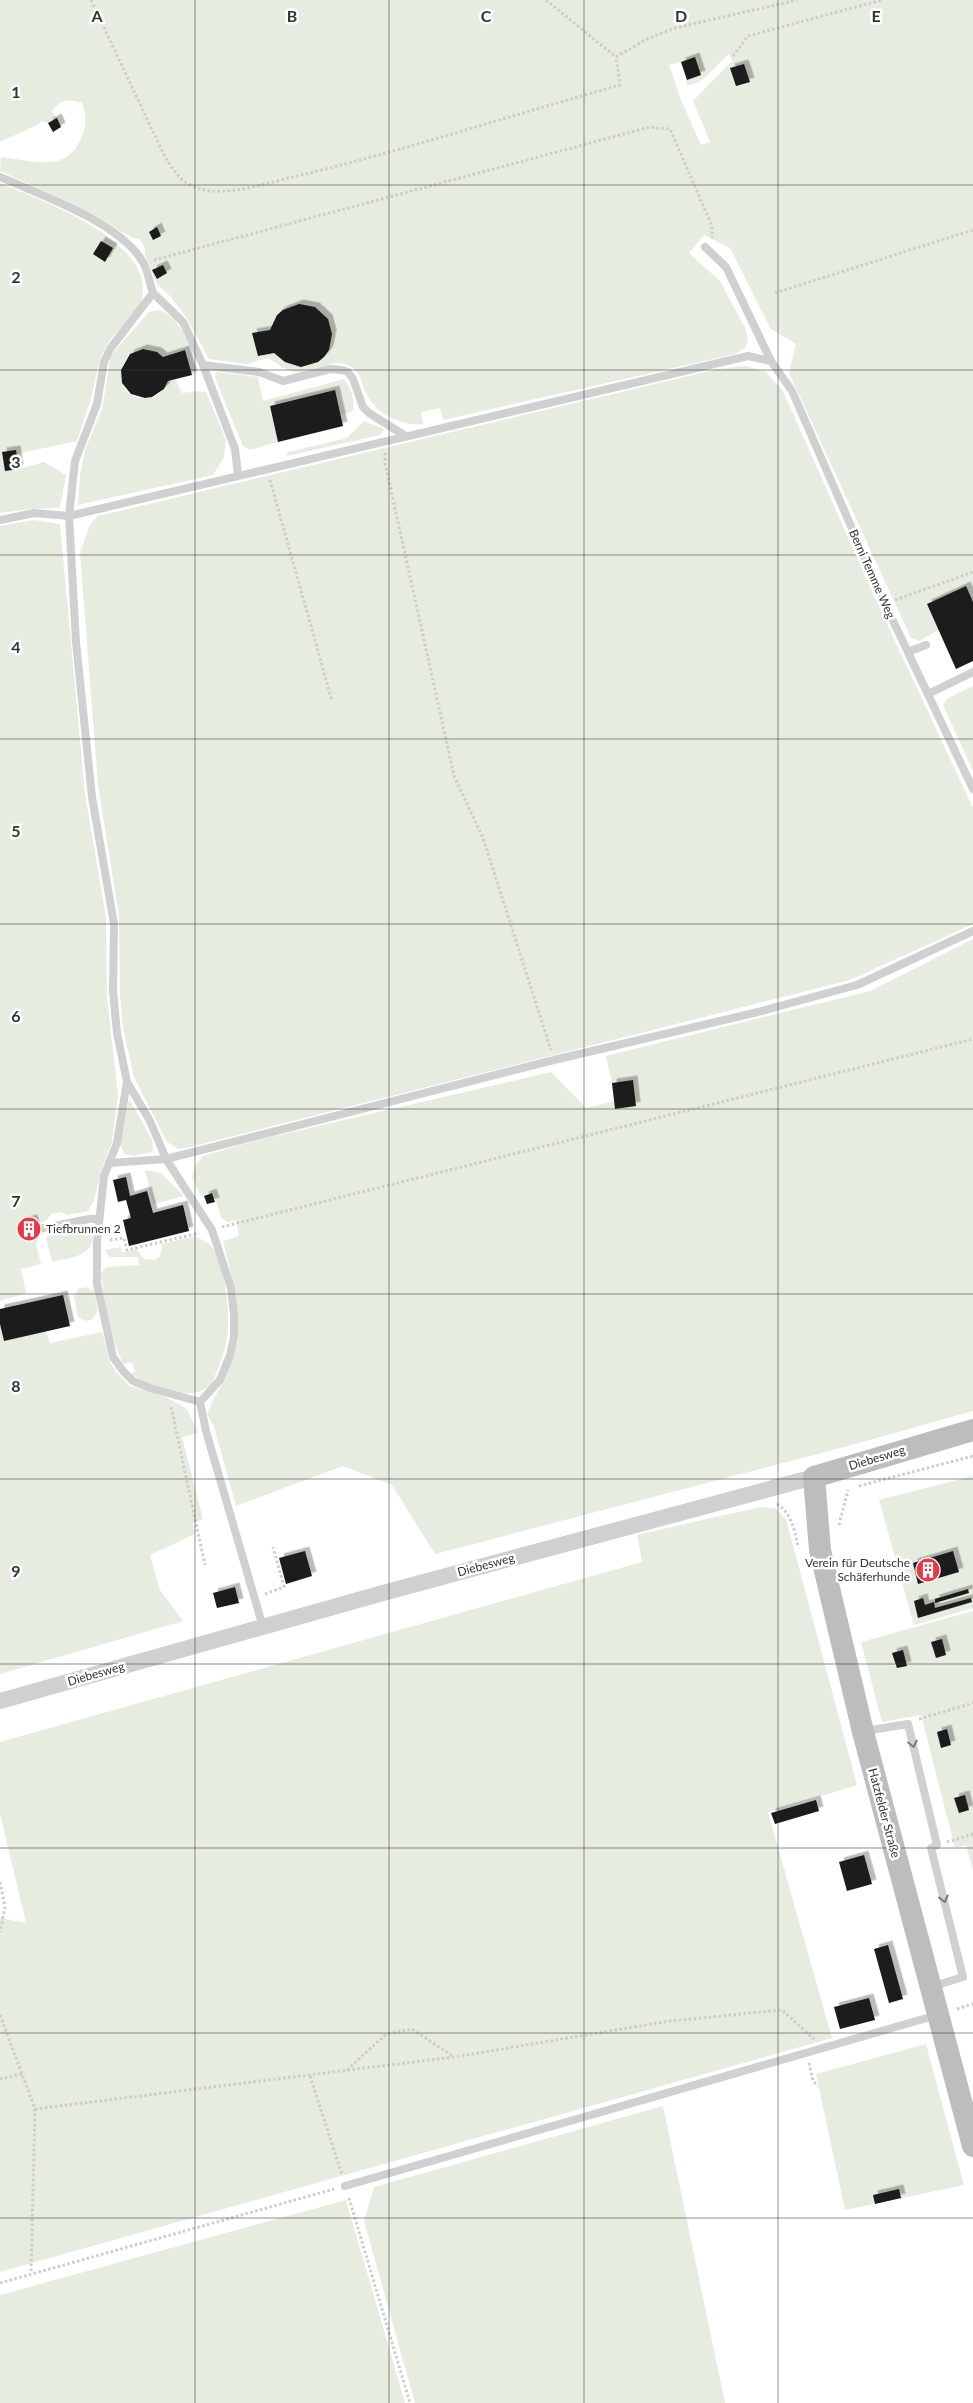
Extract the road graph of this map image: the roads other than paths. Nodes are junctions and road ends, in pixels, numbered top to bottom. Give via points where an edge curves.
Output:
1 (0, 177) edge
2 (708, 250) road end
3 (153, 293) junction
4 (771, 361) junction
5 (203, 365) junction
6 (404, 435) junction
7 (238, 475) junction
8 (69, 516) junction
9 (0, 520) edge
10 (926, 645) dead end
11 (908, 652) junction
12 (973, 672) edge
13 (928, 694) junction
14 (973, 789) edge
15 (973, 931) edge
16 (127, 1082) junction
17 (166, 1160) junction
18 (109, 1162) junction
19 (99, 1219) junction
20 (39, 1229) dead end
21 (200, 1402) junction
22 (973, 1430) edge
23 (814, 1477) junction
24 (263, 1627) junction
25 (0, 1701) edge
26 (863, 1732) junction
27 (930, 1987) junction
28 (937, 2015) junction
29 (973, 2146) edge
30 (346, 2186) road end

1 - 3 lane via 118,234 143,263
2 - 4 lane, Berni Temme Weg via 726,267
3 - 5 lane via 183,322
3 - 8 lane via 110,349 104,362 97,404 75,461
4 - 6 lane via 748,356
4 - 11 lane, Berni Temme Weg via 792,391
5 - 6 lane via 259,372 283,381 330,370 348,372 363,407
5 - 7 lane via 235,449
6 - 7 lane
7 - 8 lane
8 - 9 lane via 34,514
8 - 16 lane via 76,642 90,778 114,924 113,991
10 - 11 lane
11 - 13 lane, Berni Temme Weg
12 - 13 lane
13 - 14 lane, Berni Temme Weg
15 - 17 lane via 857,985
16 - 17 lane via 150,1121
16 - 18 lane via 117,1143
17 - 18 lane
17 - 21 lane via 212,1230 231,1288 234,1338 230,1355 220,1380
18 - 19 lane via 104,1176
19 - 20 lane
19 - 21 lane via 97,1284 113,1358 133,1381
21 - 24 lane
22 - 23 street, Diebesweg
23 - 24 street, Diebesweg
23 - 26 street, Hatzfelder Straße via 820,1550
24 - 25 street, Diebesweg
26 - 27 street, Hatzfelder Straße
26 -> 27 lane via 908,1724 937,1845 931,1848 963,1977
27 - 28 street, Hatzfelder Straße
28 - 29 street, Hatzfelder Straße
28 - 30 lane

